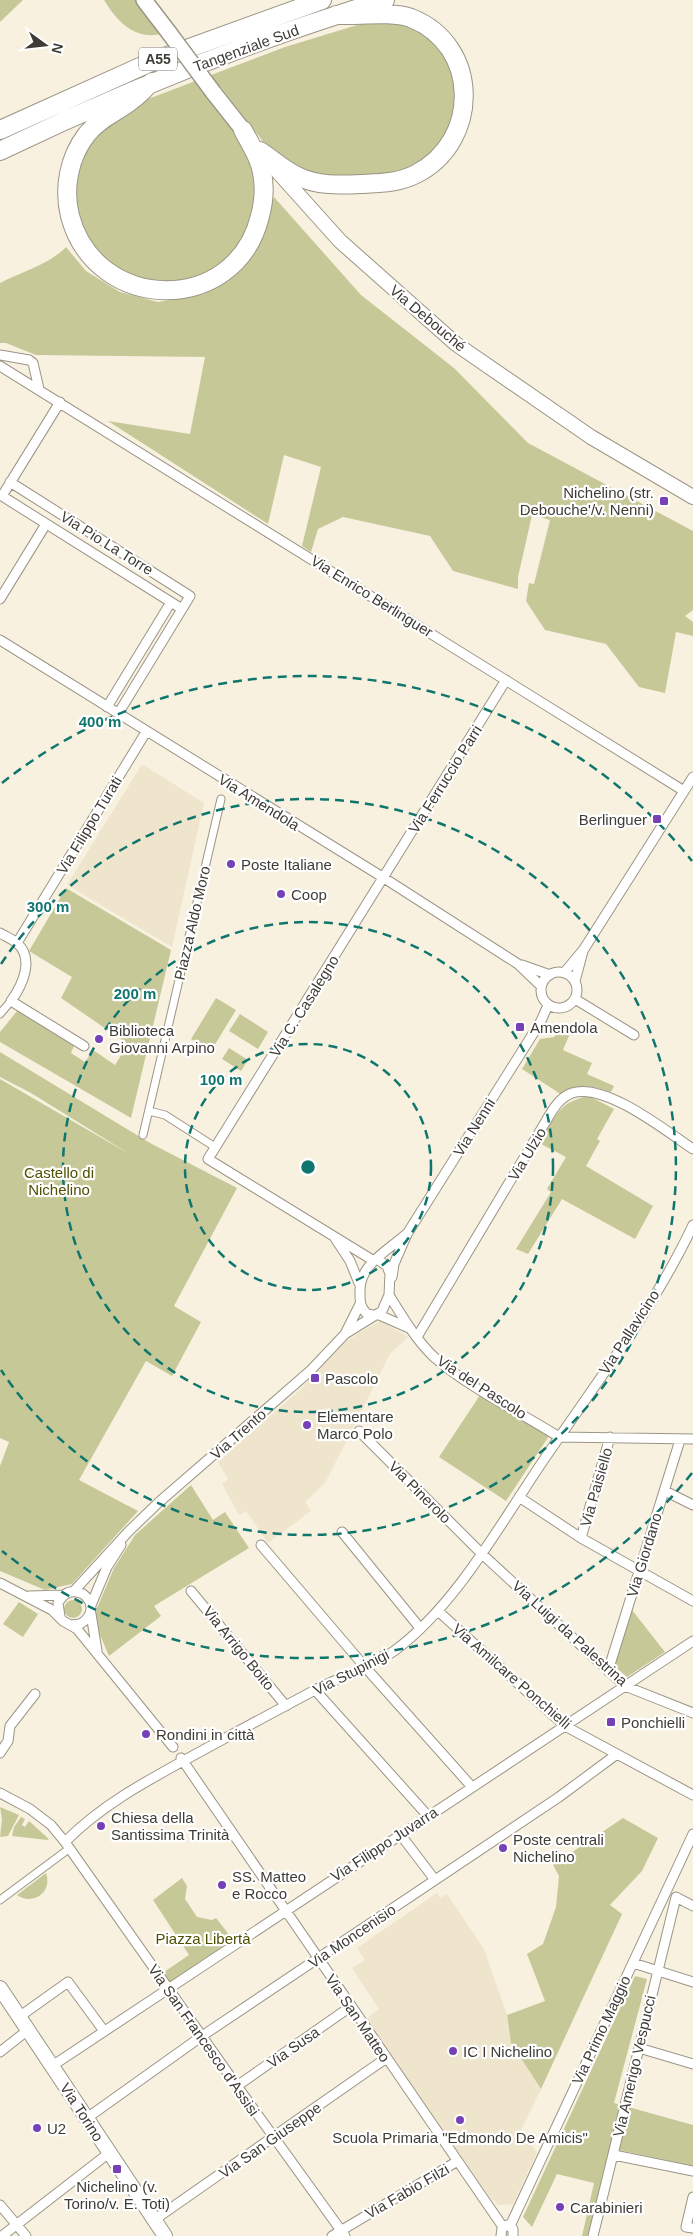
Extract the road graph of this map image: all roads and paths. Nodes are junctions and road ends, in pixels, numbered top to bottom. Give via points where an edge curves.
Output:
1 (144, 0) edge
2 (322, 0) edge
3 (385, 0) edge
4 (336, 15) junction
5 (152, 82) junction
6 (0, 130) edge
7 (243, 130) junction
8 (0, 151) edge
9 (260, 151) junction
10 (0, 355) edge
11 (12, 357) junction
12 (3, 368) edge
13 (39, 389) junction
14 (60, 402) junction
15 (10, 482) junction
16 (691, 498) edge
17 (46, 524) junction
18 (0, 599) edge
19 (171, 602) junction
20 (182, 609) junction
21 (0, 640) edge
22 (506, 680) junction
23 (107, 707) junction
24 (118, 714) junction
25 (146, 732) junction
26 (693, 777) edge
27 (684, 791) junction
28 (221, 799) dead end
29 (384, 878) junction
30 (0, 933) edge
31 (17, 944) junction
32 (584, 949) junction
33 (518, 964) junction
34 (564, 972) junction
35 (550, 975) junction
36 (575, 981) junction
37 (542, 986) junction
38 (575, 999) junction
39 (11, 1001) junction
40 (551, 1006) junction
41 (0, 1014) edge
42 (634, 1035) dead end
43 (84, 1046) dead end
44 (149, 1111) junction
45 (143, 1135) dead end
46 (215, 1146) junction
47 (693, 1149) edge
48 (693, 1225) edge
49 (407, 1234) junction
50 (333, 1236) junction
51 (376, 1260) junction
52 (390, 1282) junction
53 (359, 1284) junction
54 (389, 1295) junction
55 (360, 1304) junction
56 (375, 1314) junction
57 (414, 1333) junction
58 (345, 1334) junction
59 (359, 1431) dead end
60 (560, 1436) junction
61 (610, 1437) junction
62 (693, 1439) edge
63 (680, 1440) junction
64 (664, 1491) junction
65 (519, 1497) junction
66 (693, 1505) edge
67 (129, 1531) junction
68 (342, 1532) dead end
69 (581, 1538) junction
70 (261, 1545) dead end
71 (481, 1553) junction
72 (639, 1571) junction
73 (0, 1583) edge
74 (192, 1590) dead end
75 (74, 1591) junction
76 (64, 1595) junction
77 (27, 1596) junction
78 (693, 1601) edge
79 (91, 1609) junction
80 (438, 1611) junction
81 (60, 1617) junction
82 (70, 1624) junction
83 (420, 1628) junction
84 (693, 1641) edge
85 (97, 1652) junction
86 (365, 1667) junction
87 (608, 1671) junction
88 (625, 1686) junction
89 (315, 1690) junction
90 (35, 1694) dead end
91 (286, 1706) junction
92 (693, 1713) edge
93 (564, 1726) junction
94 (173, 1747) dead end
95 (0, 1753) edge
96 (617, 1754) junction
97 (182, 1760) junction
98 (472, 1787) junction
99 (0, 1793) edge
100 (693, 1795) edge
101 (428, 1816) junction
102 (400, 1834) junction
103 (693, 1834) edge
104 (68, 1845) junction
105 (435, 1880) junction
106 (0, 1900) edge
107 (693, 1906) edge
108 (284, 1911) junction
109 (317, 1959) junction
110 (633, 1963) junction
111 (657, 1971) junction
112 (693, 1982) edge
113 (0, 1988) edge
114 (168, 1988) junction
115 (350, 2007) junction
116 (19, 2016) junction
117 (28, 2030) junction
118 (104, 2031) junction
119 (202, 2036) junction
120 (639, 2048) junction
121 (0, 2052) edge
122 (385, 2058) junction
123 (693, 2064) edge
124 (52, 2066) junction
125 (237, 2086) junction
126 (87, 2118) junction
127 (274, 2138) junction
128 (109, 2153) junction
129 (614, 2155) junction
130 (456, 2162) junction
131 (693, 2172) edge
132 (693, 2197) edge
133 (0, 2205) edge
134 (154, 2220) junction
135 (18, 2224) junction
136 (693, 2228) edge
137 (505, 2230) edge
138 (343, 2233) edge
139 (2, 2236) edge
140 (26, 2236) edge
141 (166, 2236) edge
142 (332, 2236) edge
143 (513, 2236) edge
144 (593, 2236) edge

1 - 7 main road, Via Debouché, bridge
2 - 6 highway, Tangenziale Sud / A55 via 151,62
3 - 4 highway, Tangenziale Sud / A55
4 - 5 highway, Tangenziale Sud / A55
4 - 9 highway via 396,14 422,23 442,38 456,58 464,93 461,119 452,140 427,168 388,183 320,183 298,176
5 - 7 highway via 87,134 78,149 67,182 69,210 82,247 120,280 146,289 172,291 212,280 236,262 253,238 263,192 261,167
5 - 8 highway, Tangenziale Sud / A55
7 - 9 main road, Via Debouché
9 - 16 main road, Via Debouché via 340,241 456,344 591,437
10 - 11 street
11 - 12 street, Via Enrico Berlinguer
11 - 13 street via 32,363
12 - 13 street, Via Enrico Berlinguer
13 - 14 street, Via Enrico Berlinguer
14 - 15 street
14 - 22 street, Via Enrico Berlinguer
15 - 17 street, Via Pio La Torre via 2,496
15 - 20 street, Via Pio La Torre via 190,596
17 - 18 street, Via Pio La Torre
17 - 19 street, Via Pio La Torre
19 - 20 street, Via Pio La Torre
19 - 23 street
20 - 24 street
21 - 23 street, Via Amendola
22 - 27 street, Via Enrico Berlinguer
22 - 29 street, Via Ferruccio Parri
23 - 24 street, Via Amendola
24 - 25 street, Via Amendola
25 - 29 street, Via Amendola
25 - 31 street, Via Filippo Turati
26 - 27 street
27 - 32 street
28 - 44 street, Piazza Aldo Moro
29 - 33 street, Via Amendola
29 - 46 street, Via C. Casalegno
30 - 31 street
31 - 39 street via 25,958 25,973
32 - 34 street
32 - 36 street
33 - 35 street, Via Amendola
33 - 37 street, Via Amendola
34 - 35 street
34 - 36 street
35 - 37 street
36 - 38 street
37 - 40 street via 541,993
38 - 40 street via 568,1006
38 - 42 street
39 - 41 street
39 - 43 street
40 - 49 street, Via Nenni
44 - 45 street, Piazza Aldo Moro
44 - 46 street via 165,1116
46 - 50 street, Via C. Casalegno via 208,1159
47 - 57 street, Via Ulzio via 640,1113 603,1096 581,1091 562,1098
48 - 60 street, Via Pallavicino via 656,1291
49 - 51 street, Via Nenni
49 - 52 street, Via Nenni
50 - 51 street
50 - 53 street via 350,1261
51 - 52 street via 387,1266
51 - 53 street, Via Nenni via 366,1268
52 - 54 street, Via Nenni
53 - 55 street
54 - 56 street via 386,1306
54 - 57 street, Via del Pascolo
55 - 56 street, Via del Pascolo via 367,1314
55 - 58 street, Via Trento
56 - 57 street, Via del Pascolo
56 - 58 street, Via Trento
57 - 60 street, Via del Pascolo via 454,1372
58 - 67 street, Via Trento via 310,1371
59 - 71 street, Via Pinerolo
60 - 61 street
60 - 65 street, Via Stupinigi
61 - 63 street
61 - 69 street, Via Paisiello
62 - 63 street
63 - 64 street, Via Giordano
64 - 66 street
64 - 72 street, Via Giordano
65 - 69 street
65 - 71 street, Via Stupinigi
67 - 75 street, Via Trento
67 - 79 street, Via Trento via 108,1567
68 - 83 street
69 - 72 street
70 - 86 street
71 - 80 street, Via Stupinigi
71 - 87 street, Via Luigi da Palestrina
72 - 78 street
72 - 87 street, Via Giordano
73 - 77 street
74 - 91 street, Via Arrigo Boito
75 - 76 street
75 - 79 street via 84,1594
76 - 77 street
76 - 81 street via 58,1603
77 - 81 street
79 - 82 street via 80,1624
79 - 85 street
80 - 83 street, Via Stupinigi
80 - 93 street, Via Amilcare Ponchielli
81 - 82 street
82 - 85 street
83 - 86 street, Via Stupinigi via 394,1651
84 - 88 street, Via Filippo Juvarra
85 - 94 street
86 - 89 street, Via Stupinigi
86 - 98 street
87 - 88 street, Via Luigi da Palestrina
88 - 92 street, Via Luigi da Palestrina
88 - 93 street, Via Filippo Juvarra
89 - 91 street, Via Stupinigi
89 - 101 street
90 - 95 street via 10,1726 8,1741
91 - 97 street, Via Stupinigi
93 - 96 street, Via Amilcare Ponchielli
93 - 98 street, Via Filippo Juvarra
96 - 100 street, Via Amilcare Ponchielli
96 - 105 street, Via Moncenisio
97 - 104 street, Via Stupinigi via 85,1821
97 - 108 street, Via San Matteo
98 - 101 street, Via Filippo Juvarra
99 - 104 street, Via San Francesco d'Assisi via 51,1825
101 - 102 street, Via Filippo Juvarra
102 - 105 street
102 - 108 street, Via Filippo Juvarra
103 - 110 street, Via Primo Maggio
104 - 106 street, Via Stupinigi
104 - 114 street, Via San Francesco d'Assisi
105 - 109 street, Via Moncenisio
107 - 111 street, Via Amerigo Vespucci via 676,1897
108 - 109 street, Via San Matteo
108 - 114 street, Via Filippo Juvarra
109 - 115 street, Via San Matteo
109 - 119 street, Via Moncenisio
110 - 111 street
110 - 137 street, Via Primo Maggio
111 - 112 street
111 - 120 street, Via Amerigo Vespucci
113 - 116 main road, Via Torino
114 - 118 street, Via Filippo Juvarra
114 - 119 street, Via San Francesco d'Assisi
115 - 122 street, Via San Matteo
115 - 125 street, Via Susa
116 - 117 main road, Via Torino
116 - 118 street via 68,1982
117 - 121 street
117 - 124 main road, Via Torino
118 - 124 street, Via Filippo Juvarra
119 - 125 street, Via San Francesco d'Assisi
119 - 126 street, Via Moncenisio
120 - 123 street
120 - 129 street, Via Amerigo Vespucci
122 - 127 street, Via San Giuseppe
122 - 130 street, Via San Matteo
124 - 126 main road, Via Torino
125 - 127 street, Via San Francesco d'Assisi
126 - 128 main road, Via Torino
127 - 134 street, Via San Giuseppe
127 - 138 street, Via San Francesco d'Assisi
128 - 134 main road, Via Torino
128 - 135 street
129 - 131 street
129 - 144 street, Via Amerigo Vespucci
130 - 137 street, Via San Matteo
130 - 138 street, Via Fabio Filzi
132 - 136 street via 686,2227
133 - 135 street
134 - 141 main road, Via Torino
135 - 139 street
135 - 140 street
137 - 143 street, Via San Matteo via 513,2229
138 - 142 street, Via Fabio Filzi

